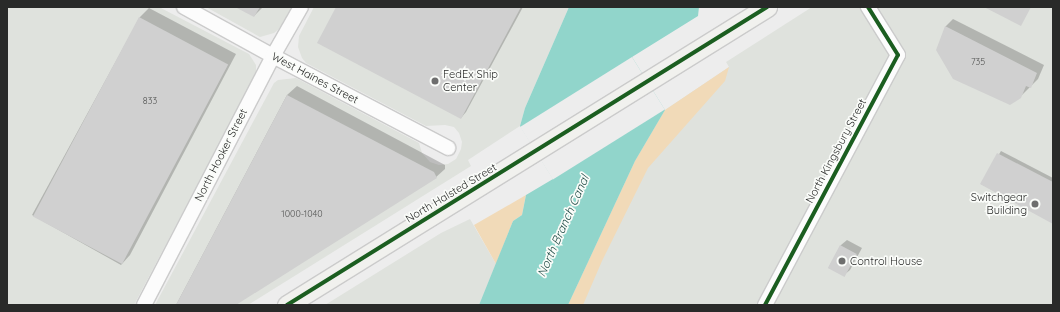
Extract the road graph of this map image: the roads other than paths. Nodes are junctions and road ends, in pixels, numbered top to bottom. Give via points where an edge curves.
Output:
1 (184, 7) edge
2 (301, 7) edge
3 (767, 7) edge
4 (868, 7) edge
5 (273, 56) junction
6 (448, 148) dead end
7 (144, 305) edge
8 (287, 305) edge
9 (765, 305) edge

1 - 5 street, West Haines Street
2 - 5 street, North Hooker Street
3 - 8 main road, North Halsted Street
4 - 9 street, North Kingsbury Street via 898,55
5 - 6 street, West Haines Street
5 - 7 street, North Hooker Street

